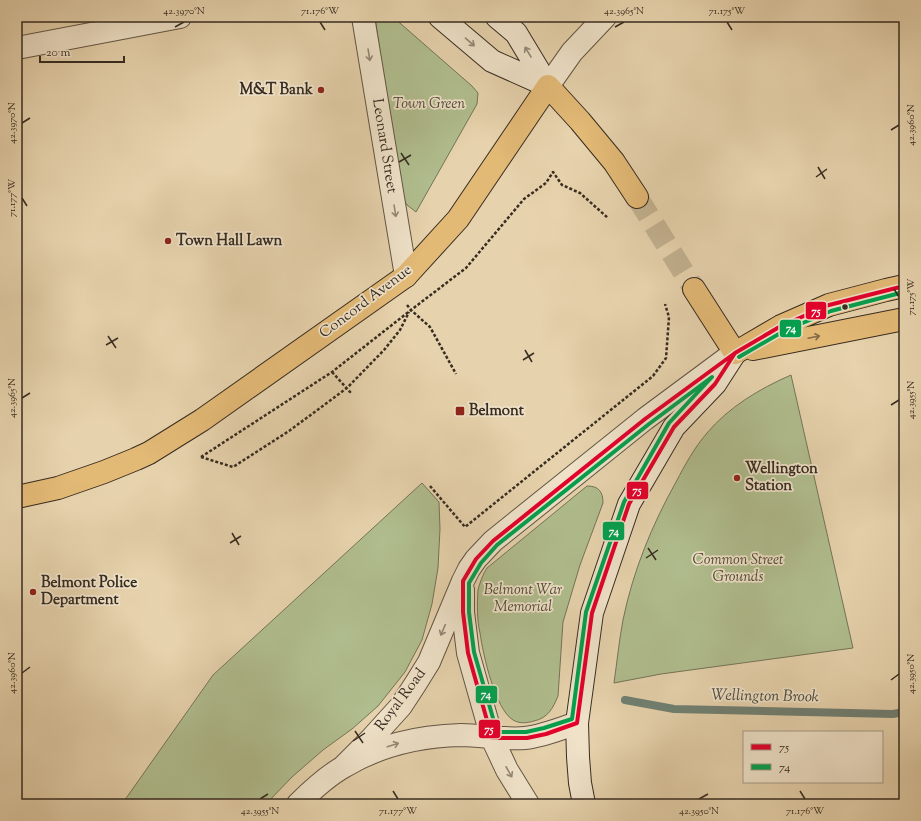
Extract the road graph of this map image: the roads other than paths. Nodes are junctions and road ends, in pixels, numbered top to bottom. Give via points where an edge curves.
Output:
1 (180, 17) edge
2 (362, 17) edge
3 (440, 17) edge
4 (497, 17) edge
5 (604, 17) edge
6 (17, 48) edge
7 (548, 86) junction
8 (637, 197) tunnel mouth
9 (406, 276) junction
10 (904, 286) edge
11 (694, 289) tunnel mouth
12 (904, 319) edge
13 (734, 353) junction
14 (17, 497) edge
15 (463, 581) junction
16 (577, 723) junction
17 (492, 738) junction
18 (344, 766) junction
19 (298, 804) edge
20 (528, 804) edge
21 (584, 804) edge

1 - 6 street
2 -> 9 street, Leonard Street
3 -> 7 street via 492,61
7 -> 4 street via 516,33
5 - 7 street via 572,52
7 - 8 main road via 609,156
7 - 9 main road, Concord Avenue via 458,219
9 - 14 main road, Concord Avenue via 202,420 149,453 58,488
10 - 13 main road via 829,305 782,326
11 - 13 main road
13 -> 12 main road
13 - 15 street, Royal Road via 493,541 476,558
13 - 16 street via 715,384 674,427 629,504 592,613
15 - 17 street via 463,612 468,653
15 -> 18 street, Royal Road via 429,662 416,684 396,711
16 - 17 street, Royal Road via 539,736
16 - 21 street via 580,783
18 -> 17 street, Royal Road via 366,755 428,737 462,735
17 -> 20 street via 507,770
18 - 19 street, Royal Road via 314,788

